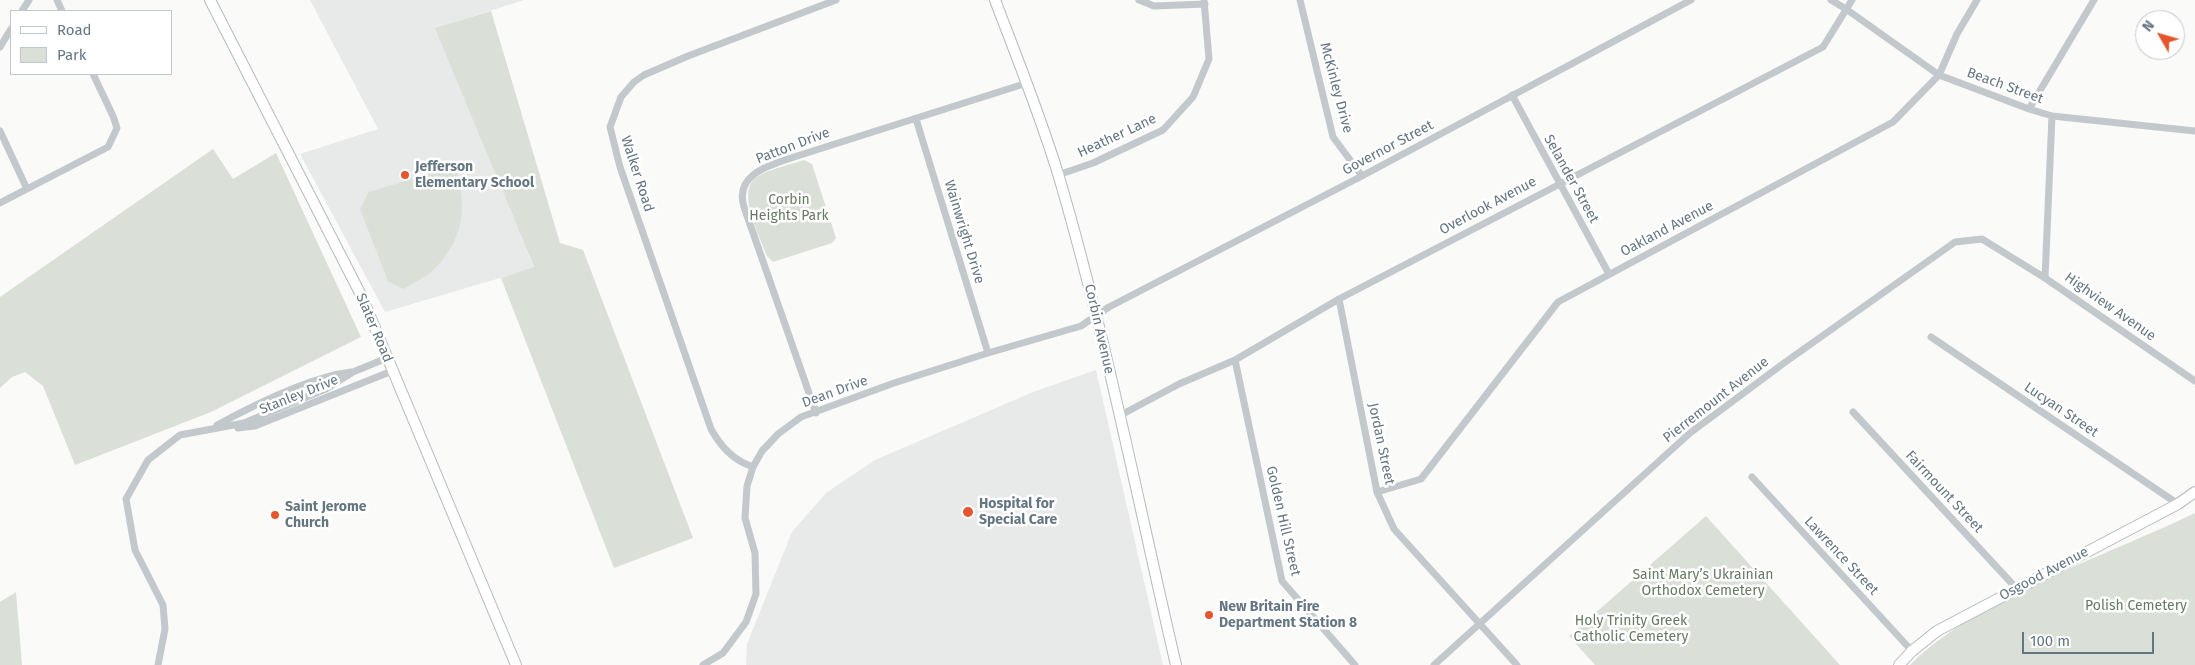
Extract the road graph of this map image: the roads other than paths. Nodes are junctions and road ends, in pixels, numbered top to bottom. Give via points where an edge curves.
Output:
1 (210, 0) edge
2 (836, 0) edge
3 (995, 0) edge
4 (1139, 0) edge
5 (1300, 0) edge
6 (1691, 0) edge
7 (1831, 0) edge
8 (1852, 0) edge
9 (1976, 0) edge
10 (2094, 0) edge
11 (1205, 2) edge
12 (1846, 9) junction
13 (10, 31) edge
14 (0, 47) edge
15 (93, 75) edge
16 (1939, 75) junction
17 (1027, 83) junction
18 (1512, 96) junction
19 (2029, 109) junction
20 (2052, 116) junction
21 (916, 119) junction
22 (0, 131) edge
23 (2195, 131) edge
24 (1058, 175) junction
25 (1362, 176) junction
26 (1559, 183) junction
27 (28, 189) junction
28 (0, 202) edge
29 (1609, 274) junction
30 (2045, 278) junction
31 (1339, 299) junction
32 (1096, 316) junction
33 (1931, 337) dead end
34 (988, 353) junction
35 (387, 358) junction
36 (1235, 360) junction
37 (392, 371) junction
38 (353, 372) junction
39 (2195, 381) edge
40 (816, 412) junction
41 (1853, 412) dead end
42 (1119, 416) junction
43 (213, 428) junction
44 (753, 467) junction
45 (1752, 477) dead end
46 (1377, 492) junction
47 (2195, 492) edge
48 (2178, 504) junction
49 (2017, 589) junction
50 (1478, 624) junction
51 (1912, 651) junction
52 (158, 665) edge
53 (516, 665) edge
54 (703, 665) edge
55 (1176, 665) edge
56 (1355, 665) edge
57 (1434, 665) edge
58 (1518, 665) edge
59 (1899, 665) edge

1 - 35 main road, Slater Road via 362,297
2 - 44 street, Walker Road via 644,75 621,97 610,127 620,167 711,429 724,450
3 - 17 main road, Corbin Avenue
4 - 11 street via 1154,6
5 - 25 street, McKinley Drive via 1333,137
6 - 18 street, Governor Street
7 - 12 street, Beach Street
8 - 12 street, Overlook Avenue
9 - 16 street, Oakland Avenue
10 - 19 street
11 - 24 street, Heather Lane via 1209,59 1193,97 1163,130 1093,164
12 - 16 street, Beach Street
12 - 26 street, Overlook Avenue via 1823,47
13 - 14 street
15 - 27 street via 117,128 108,147
16 - 19 street, Beach Street
16 - 29 street, Oakland Avenue via 1893,122
17 - 21 street, Patton Drive
17 - 24 main road, Corbin Avenue
18 - 25 street, Governor Street
18 - 26 street, Selander Street
19 - 20 street, Beach Street
20 - 23 street, Beach Street
20 - 30 street, Highview Avenue
21 - 34 street, Wainwright Drive
21 - 40 street, Patton Drive via 773,164 751,177 742,190 744,207
22 - 27 street
24 - 32 main road, Corbin Avenue
25 - 32 street, Governor Street
26 - 29 street, Selander Street
26 - 31 street, Overlook Avenue
27 - 28 street
29 - 46 street, Oakland Avenue via 1558,302 1421,480
30 - 39 street, Highview Avenue
30 - 50 street, Pierremount Avenue via 1982,239 1955,242 1690,433
31 - 36 street, Overlook Avenue
31 - 46 street, Jordan Street
32 - 34 street, Dean Drive via 1081,326
32 - 42 main road, Corbin Avenue
33 - 48 street, Lucyan Street
34 - 40 street, Dean Drive
35 - 37 main road, Slater Road
35 - 38 street, Stanley Drive
36 - 42 street, Overlook Avenue via 1179,384
36 - 56 street, Golden Hill Street via 1282,581
37 - 43 street, Stanley Drive via 255,426
37 - 53 main road, Slater Road
38 - 43 street, Stanley Drive via 305,384
38 - 43 street, Stanley Drive via 326,389 244,423
40 - 44 street, Dean Drive via 778,434
41 - 49 street, Fairmount Street
42 - 55 main road, Corbin Avenue
43 - 52 street, Stanley Drive via 180,436 148,460 126,499 135,550 163,605 165,629
44 - 54 street, Dean Drive via 744,509 755,553 756,594 746,622 723,653
45 - 51 street, Lawrence Street
46 - 50 street, Jordan Street via 1394,528
47 - 48 main road, Osgood Avenue
48 - 49 main road, Osgood Avenue
49 - 51 main road, Osgood Avenue via 1937,631
50 - 57 street, Pierremount Avenue
50 - 58 street, Jordan Street
51 - 59 main road, Osgood Avenue

